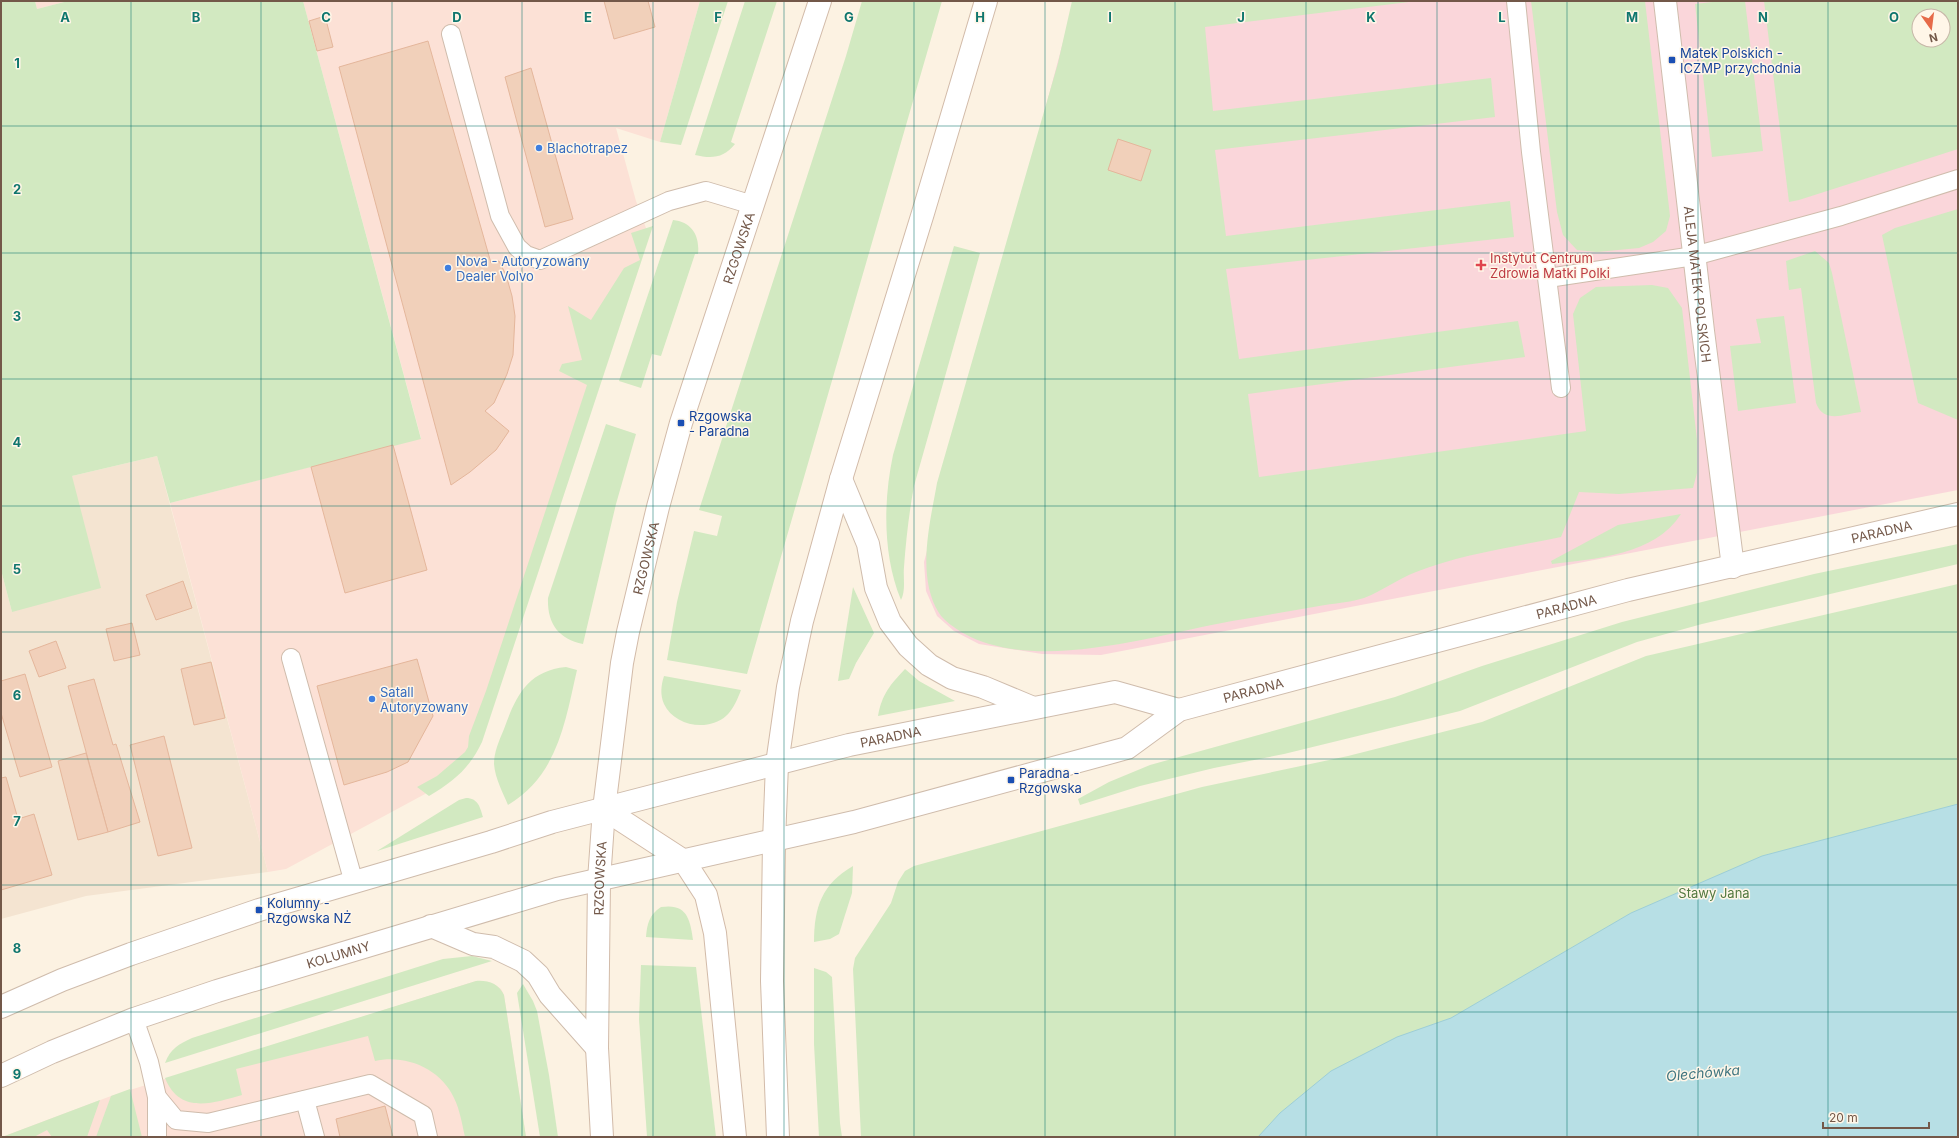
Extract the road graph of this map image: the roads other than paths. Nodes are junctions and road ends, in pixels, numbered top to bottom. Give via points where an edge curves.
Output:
1 (820, 1) edge
2 (986, 1) edge
3 (1516, 1) edge
4 (1665, 1) edge
5 (451, 34) dead end
6 (1958, 179) edge
7 (753, 205) junction
8 (1694, 256) junction
9 (1548, 278) junction
10 (1561, 388) dead end
11 (841, 479) junction
12 (1958, 514) edge
13 (1733, 567) junction
14 (291, 658) dead end
15 (1031, 707) junction
16 (1179, 710) junction
17 (777, 764) junction
18 (604, 809) junction
19 (774, 841) junction
20 (684, 861) junction
21 (599, 880) junction
22 (354, 883) junction
23 (431, 926) junction
24 (1, 1007) edge
25 (134, 1019) junction
26 (597, 1048) junction
27 (1, 1076) edge
28 (157, 1097) junction
29 (305, 1100) junction
30 (157, 1137) edge
31 (315, 1137) edge
32 (428, 1137) edge
33 (602, 1137) edge
34 (735, 1137) edge
35 (778, 1137) edge

1 - 7 street, RZGOWSKA
2 - 11 street
3 - 9 lane via 1531,152
4 - 8 street, ALEJA MATEK POLSKICH
5 - 7 lane via 500,216 517,247 526,255 540,260 669,202 706,191
6 - 8 lane via 1841,216
7 - 18 street, RZGOWSKA via 682,424 658,507 622,663
8 - 9 lane
8 - 13 street, ALEJA MATEK POLSKICH
9 - 10 lane
11 - 15 street via 868,544 876,588 890,622 908,646 930,665 952,678 983,687
11 - 17 street via 800,628
12 - 13 street, PARADNA
13 - 16 street, PARADNA via 1628,590
14 - 22 lane
15 - 16 street, PARADNA via 1115,692
15 - 17 street, PARADNA via 849,745
16 - 19 street, PARADNA via 1127,748 854,822
17 - 18 street, PARADNA
17 - 19 street
18 - 20 street
18 - 21 street, RZGOWSKA
18 - 22 street via 552,822
19 - 20 street, PARADNA
19 - 35 street via 772,981
20 - 21 street, KOLUMNY
20 - 34 street via 706,895 715,933
21 - 23 street, KOLUMNY via 557,889
21 - 26 street, RZGOWSKA
22 - 24 street via 204,928 62,980
23 - 25 street, KOLUMNY
23 - 26 street via 473,944 494,947 523,961 538,975 550,995
25 - 27 street, KOLUMNY
25 - 28 lane via 149,1062
26 - 33 street, RZGOWSKA
28 - 29 lane via 176,1120 208,1123
28 - 30 lane
29 - 31 lane
29 - 32 lane via 370,1084 423,1115

